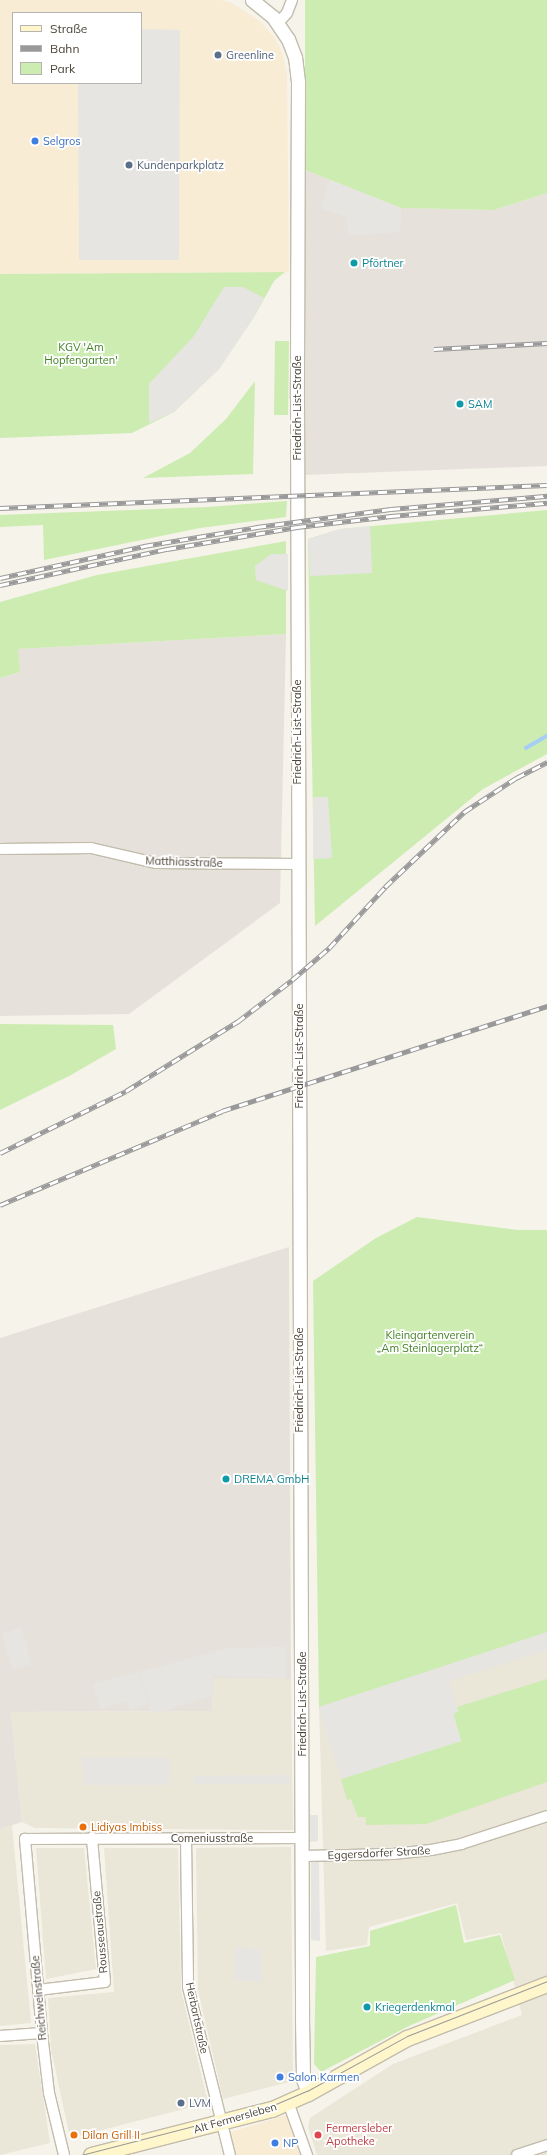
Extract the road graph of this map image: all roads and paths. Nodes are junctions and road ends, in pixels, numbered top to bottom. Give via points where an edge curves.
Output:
1 (252, 0) edge
2 (292, 0) edge
3 (278, 23) junction
4 (0, 849) edge
5 (298, 864) junction
6 (547, 1816) edge
7 (92, 1838) junction
8 (186, 1838) junction
9 (302, 1838) junction
10 (25, 1839) joint
11 (302, 1856) junction
12 (547, 1984) edge
13 (38, 1990) junction
14 (42, 2033) junction
15 (0, 2036) edge
16 (308, 2093) junction
17 (288, 2102) junction
18 (221, 2123) junction
19 (547, 2145) edge
20 (64, 2155) edge
21 (91, 2155) edge
22 (230, 2155) edge
23 (307, 2155) edge
24 (517, 2155) edge

1 - 3 street, Friedrich-List-Straße
2 - 3 street via 287,13
3 - 5 street, Friedrich-List-Straße via 292,47 298,80
4 - 5 street, Matthiasstraße via 91,848 156,863
5 - 9 street, Friedrich-List-Straße
6 - 11 street, Eggersdorfer Straße via 461,1844 431,1850 393,1854
7 - 8 street, Comeniusstraße
7 - 10 street, Comeniusstraße
7 - 13 street, Rousseaustraße via 105,1982
8 - 9 street, Comeniusstraße
8 - 18 street, Herbartstraße via 188,1987
9 - 11 street, Friedrich-List-Straße
10 - 13 street, Reichweinstraße
11 - 16 street, Friedrich-List-Straße via 302,2063 303,2079
12 - 16 main road, Alt Fermersleben via 407,2038
13 - 14 street, Reichweinstraße
14 - 15 street
14 - 20 street, Reichweinstraße via 49,2093
16 - 17 main road, Alt Fermersleben
17 - 18 main road, Alt Fermersleben
17 - 23 street
18 - 21 main road, Alt Fermersleben
18 - 22 street, Herbartstraße
19 - 24 street

